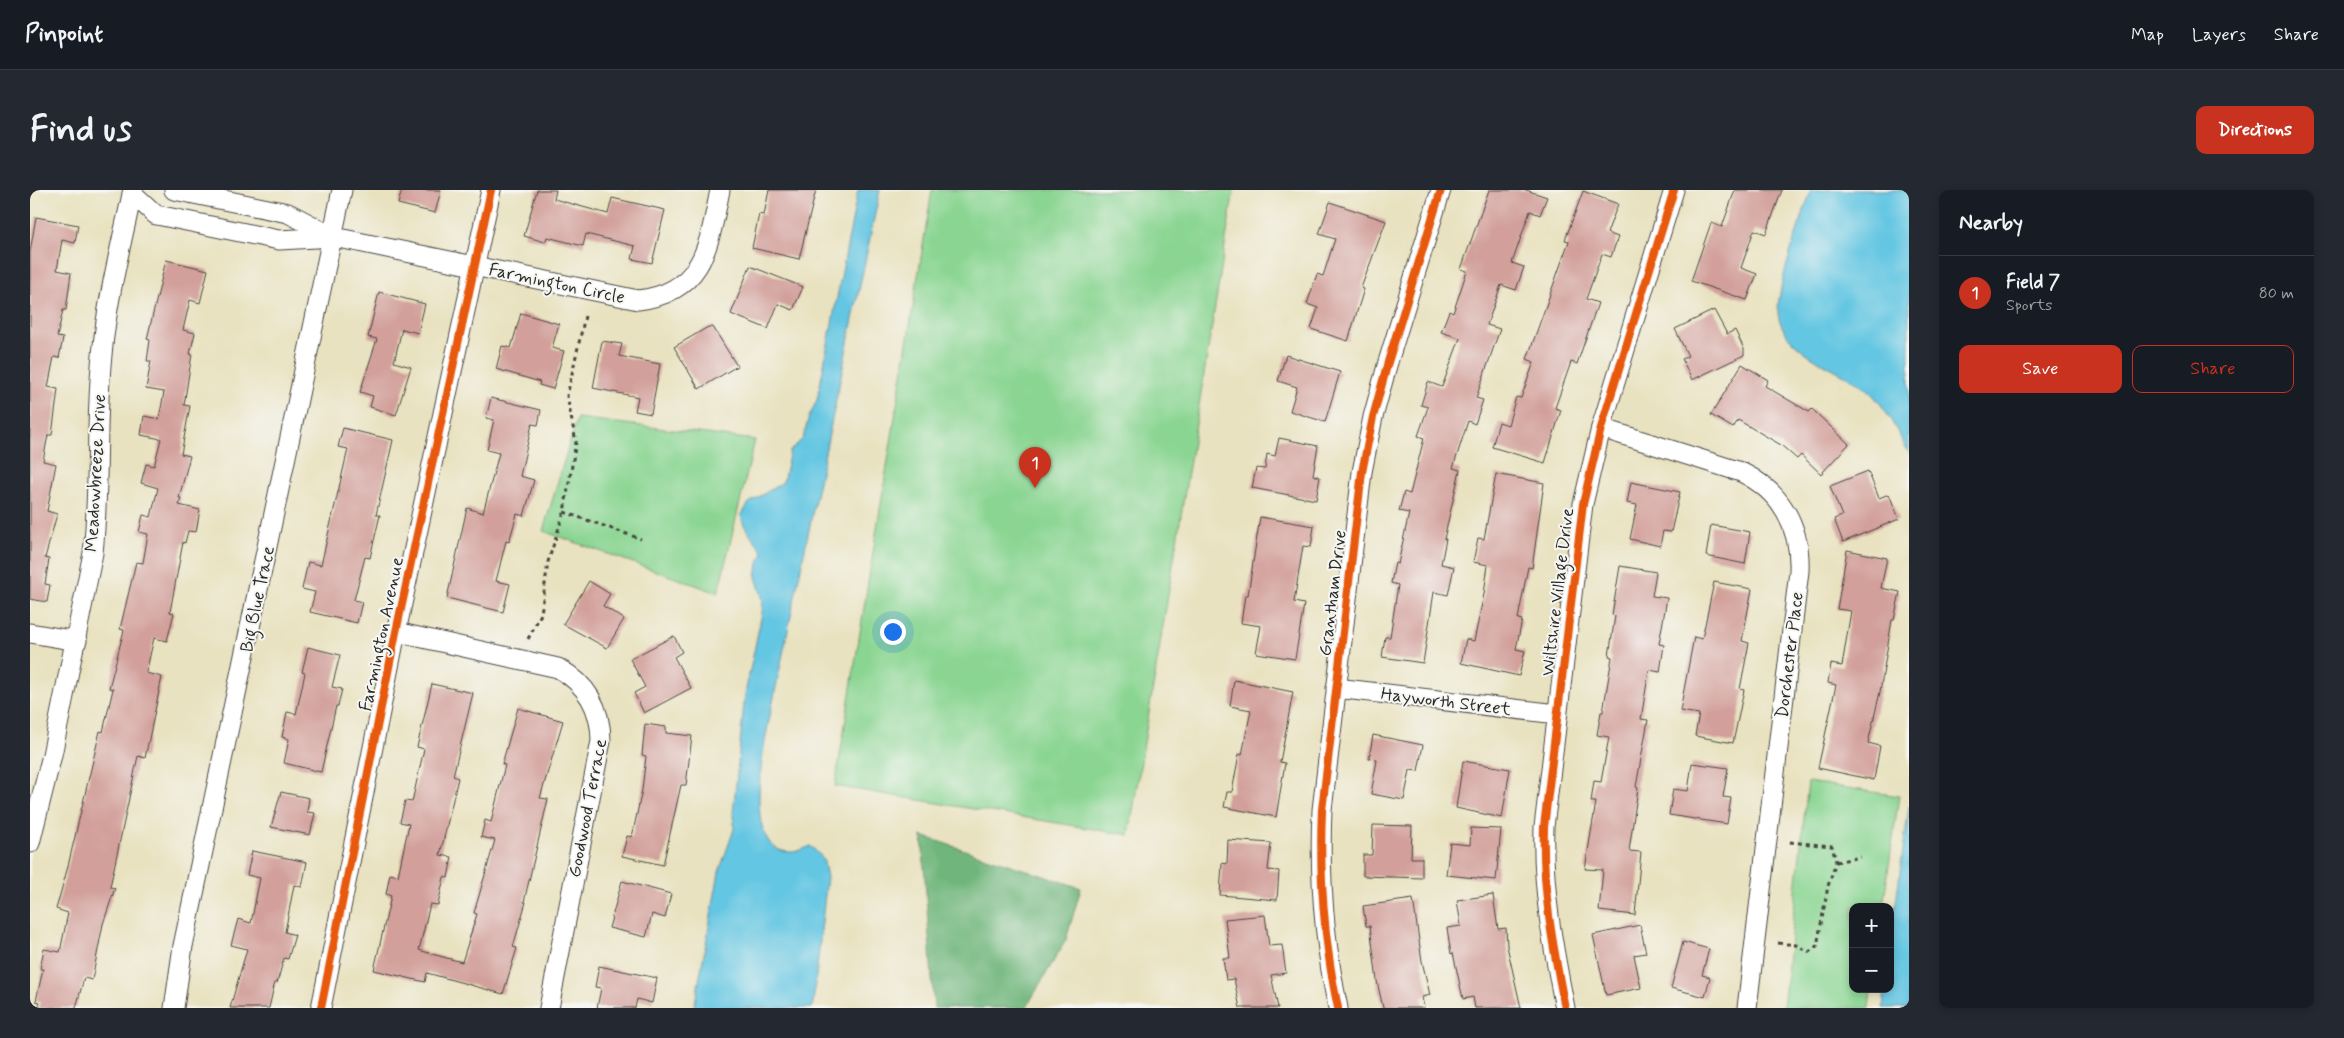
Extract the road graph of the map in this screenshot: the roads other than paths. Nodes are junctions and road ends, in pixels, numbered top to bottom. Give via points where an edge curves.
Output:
1 (342, 190) edge
2 (491, 190) edge
3 (720, 190) edge
4 (1441, 190) edge
5 (1674, 190) edge
6 (132, 191) edge
7 (183, 192) edge
8 (187, 221) junction
9 (334, 237) junction
10 (475, 266) junction
11 (1601, 428) junction
12 (396, 632) junction
13 (30, 633) edge
14 (77, 641) junction
15 (1336, 688) junction
16 (1557, 714) junction
17 (30, 843) edge
18 (174, 1008) edge
19 (322, 1008) edge
20 (548, 1008) edge
21 (1338, 1008) edge
22 (1565, 1008) edge
23 (1747, 1008) edge

1 - 9 street, Big Blue Trace
2 - 10 street, Farmington Circle
3 - 10 street, Farmington Circle via 705,254 699,266 671,292 651,298 626,298
4 - 15 street, Grantham Drive via 1373,417 1362,472
5 - 11 street, Wiltshire Village Drive
6 - 8 street via 156,215
6 - 14 street, Meadowbreeze Drive via 110,295 102,354 96,520
7 - 8 street
7 - 9 street via 288,213
8 - 9 street via 279,240
9 - 10 street, Farmington Circle
9 - 18 street, Big Blue Trace via 183,946
10 - 12 street, Farmington Avenue
11 - 16 street, Wiltshire Village Drive via 1583,504
11 - 23 street, Dorchester Place via 1752,477 1780,501 1796,534 1799,571
12 - 19 street, Farmington Avenue
12 - 20 street, Goodwood Terrace via 558,668 579,683 599,715 601,741
13 - 14 street
14 - 17 street, Meadowbreeze Drive
15 - 16 street, Hayworth Street
15 - 21 street, Grantham Drive via 1322,810 1320,861 1327,952
16 - 22 street, Wiltshire Village Drive via 1543,857 1546,902

